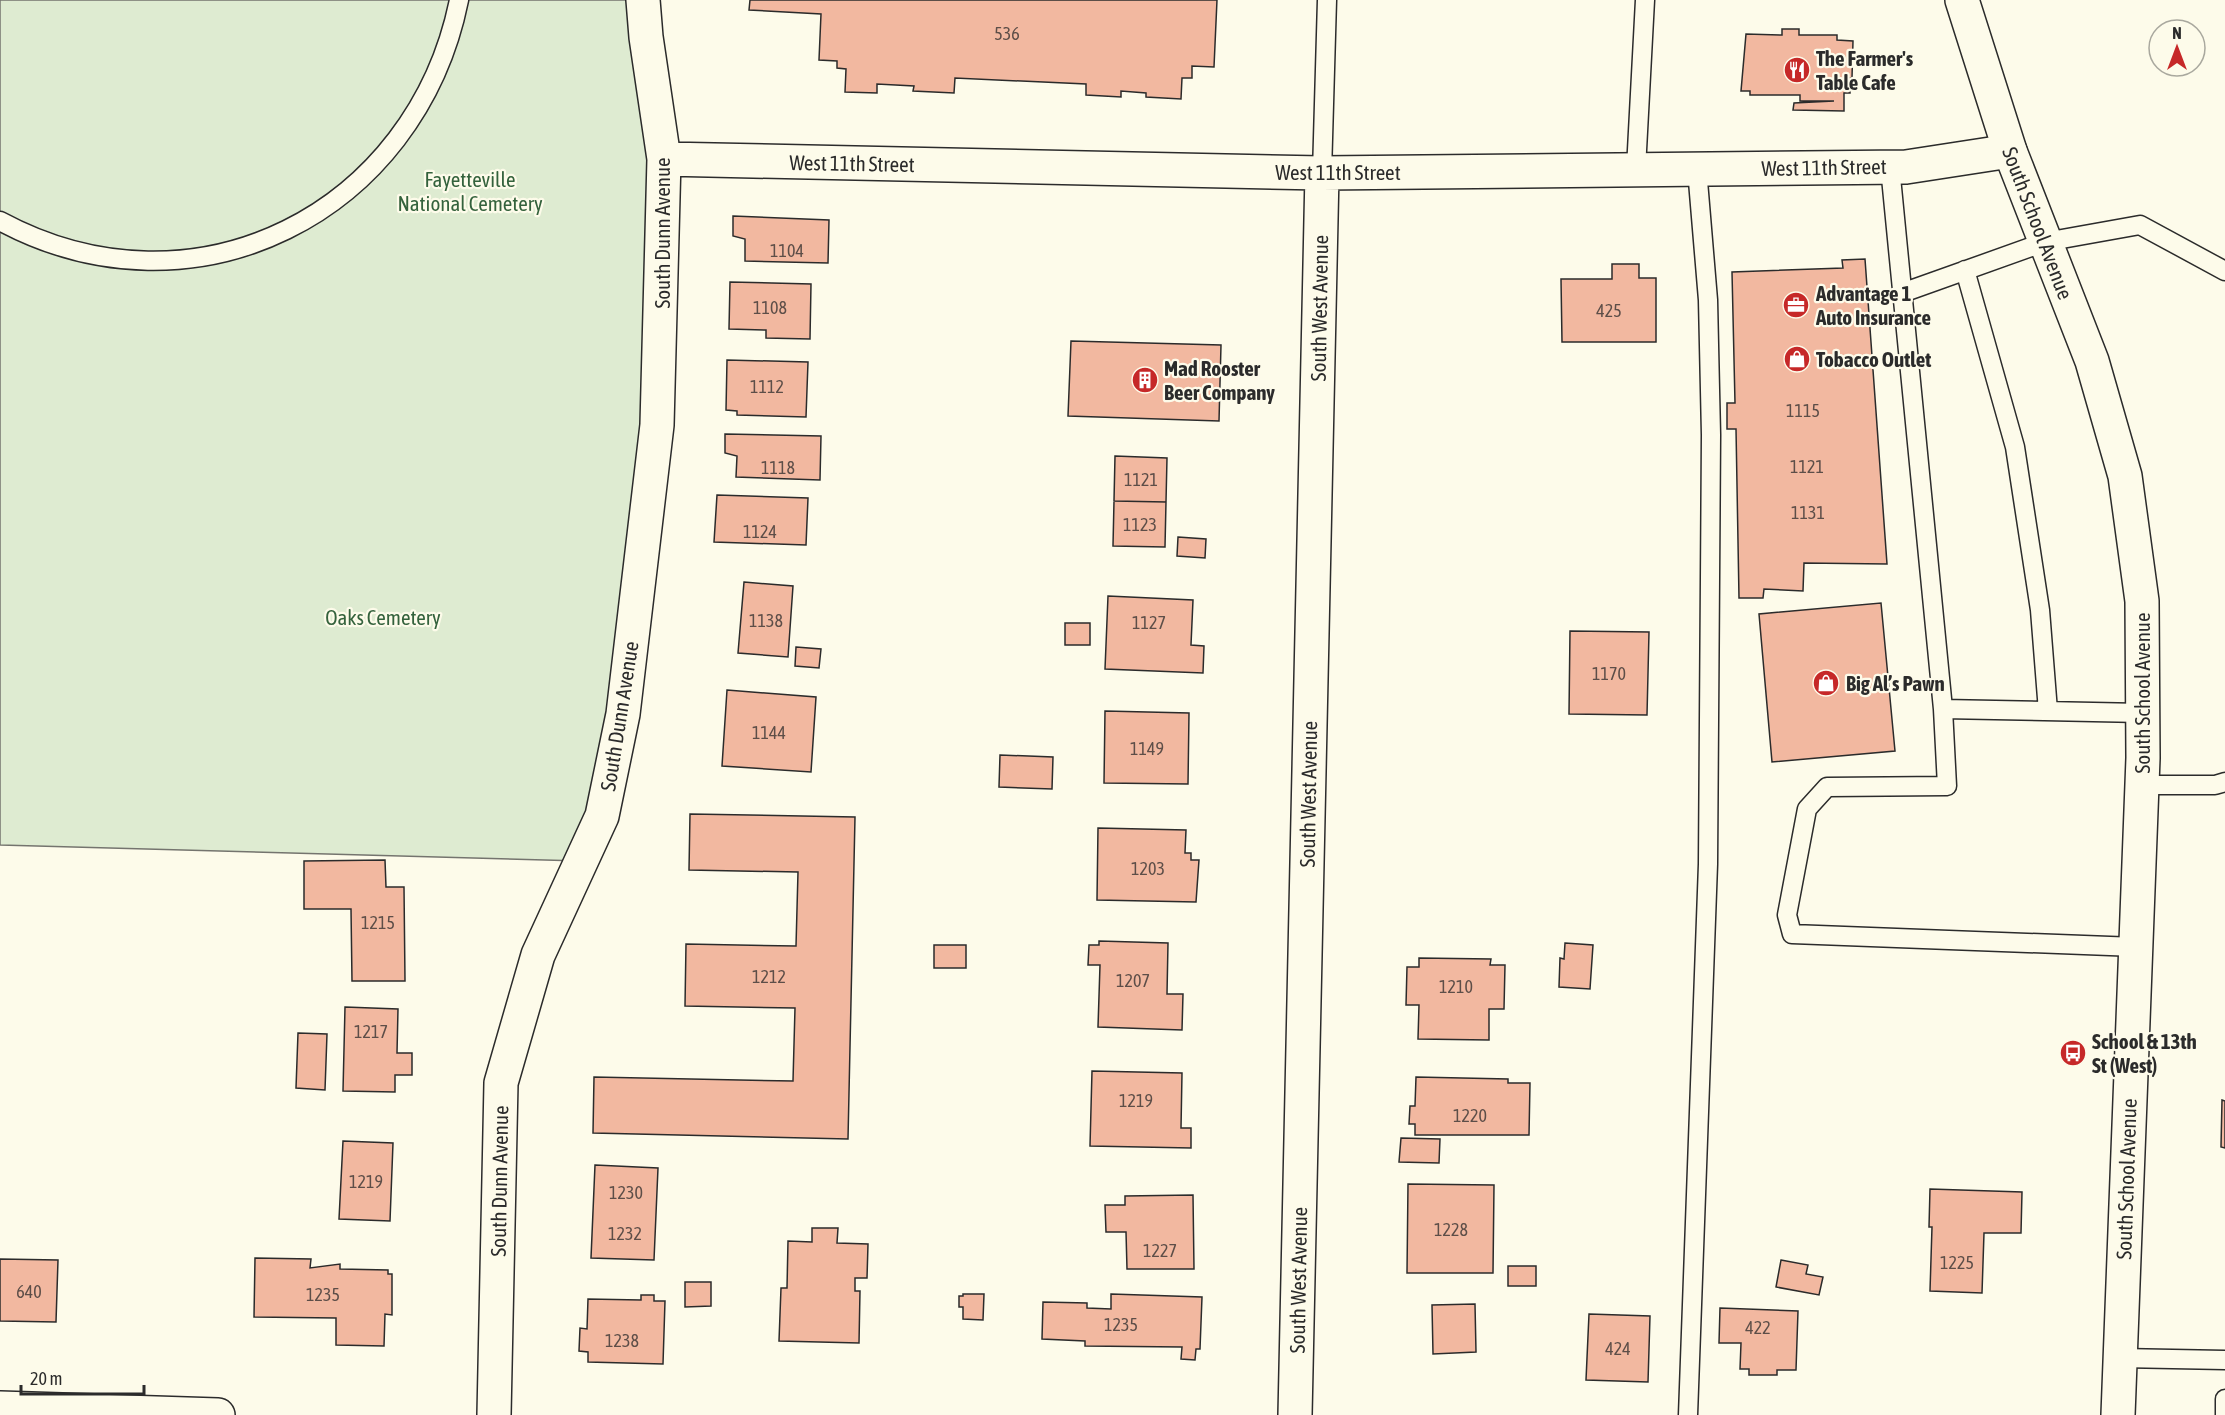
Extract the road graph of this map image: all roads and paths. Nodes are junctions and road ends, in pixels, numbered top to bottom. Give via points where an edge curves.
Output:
1 (459, 0) edge
2 (643, 0) edge
3 (1327, 0) edge
4 (1645, 0) edge
5 (1962, 0) edge
6 (2010, 151) junction
7 (664, 159) junction
8 (1890, 167) junction
9 (1697, 169) junction
10 (1636, 170) junction
11 (1322, 173) junction
12 (0, 221) edge
13 (2045, 242) junction
14 (1965, 270) junction
15 (2225, 271) edge
16 (1902, 293) junction
17 (1943, 709) junction
18 (2048, 711) junction
19 (2142, 713) junction
20 (2225, 782) edge
21 (2142, 785) junction
22 (2136, 947) junction
23 (2120, 1358) junction
24 (2225, 1360) edge
25 (2225, 1399) edge
26 (0, 1408) edge
27 (218, 1415) edge
28 (494, 1415) edge
29 (1295, 1415) edge
30 (1688, 1415) edge
31 (2118, 1415) edge
32 (2224, 1415) edge

1 - 12 lane via 453,30 432,87 399,139 358,183 280,233 202,256 130,260 71,250
2 - 7 street, South Dunn Avenue
3 - 11 lane
4 - 10 lane
5 - 6 street, South School Avenue
6 - 8 street, West 11th Street
6 - 13 street, South School Avenue
7 - 11 street, West 11th Street
7 - 28 street, South Dunn Avenue via 657,425 624,714 603,816 538,955 501,1083
8 - 9 street, West 11th Street
8 - 16 lane
9 - 10 street, West 11th Street
9 - 30 lane via 1708,300 1711,435 1708,864
10 - 11 street, West 11th Street
11 - 29 street, South West Avenue
13 - 14 lane
13 - 15 lane via 2140,225
13 - 19 street, South School Avenue via 2092,361 2125,476 2142,601
14 - 16 lane
14 - 18 lane via 2015,447 2040,610
16 - 17 lane
17 - 18 lane
17 - 22 lane via 1947,786 1827,787 1807,809 1787,915 1792,934
18 - 19 lane
19 - 21 street, South School Avenue
20 - 21 lane
21 - 22 street, South School Avenue
22 - 23 street, South School Avenue
23 - 24 lane
23 - 31 street, South School Avenue
25 - 32 lane
26 - 27 street

